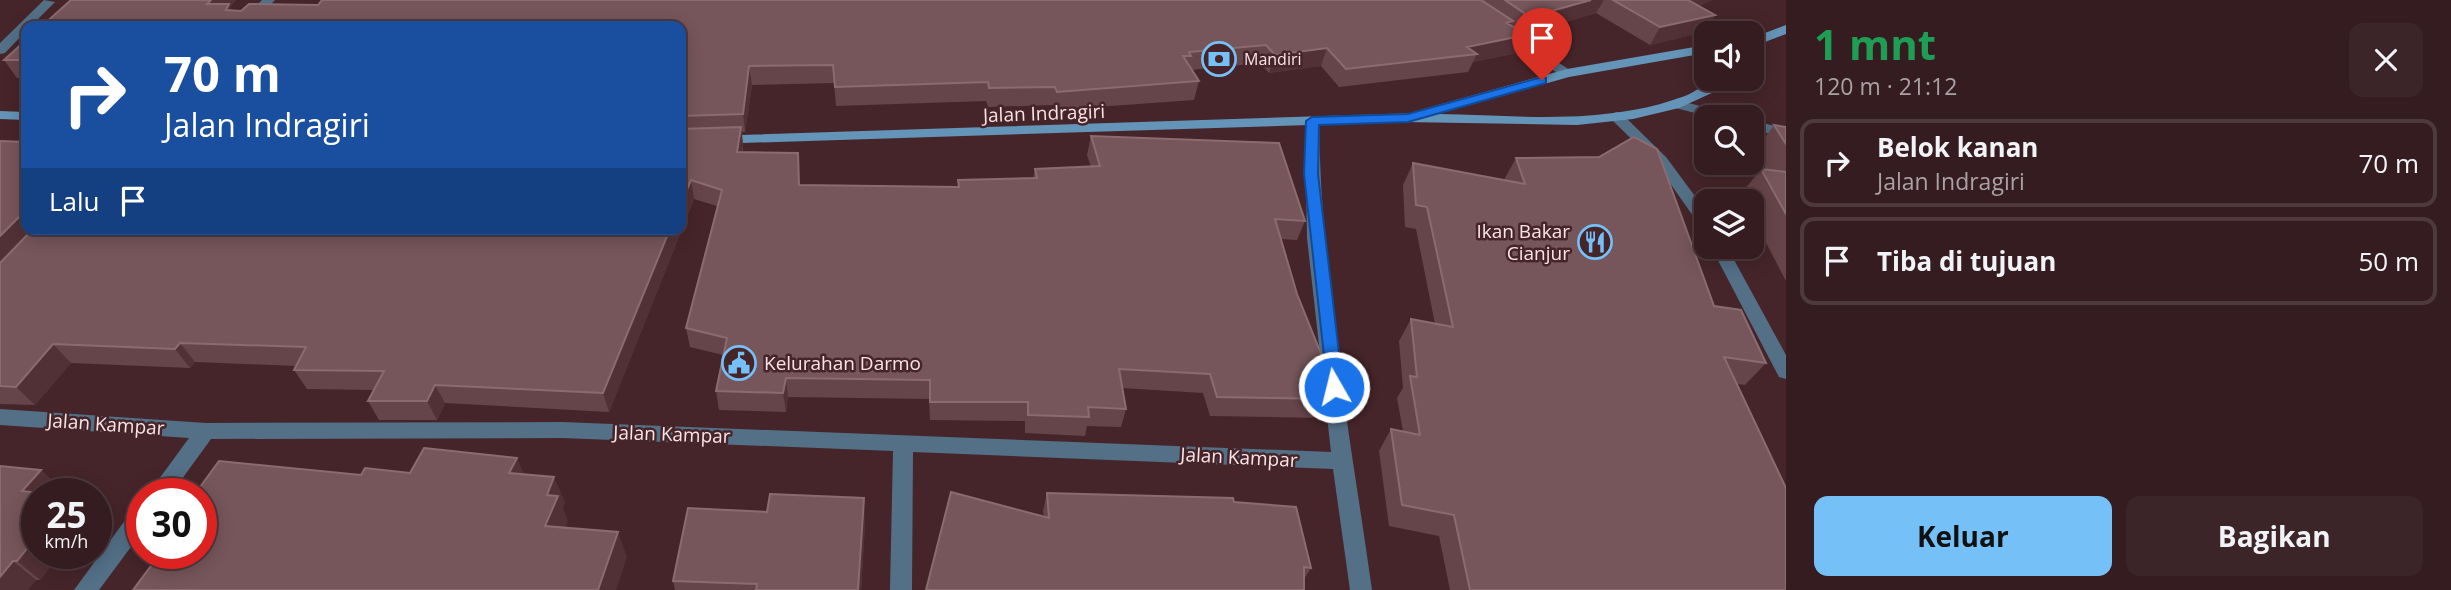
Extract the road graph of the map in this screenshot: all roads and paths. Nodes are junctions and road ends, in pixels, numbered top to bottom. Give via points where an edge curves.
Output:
1 (269, 0) edge
2 (49, 2) edge
3 (30, 21) edge
4 (248, 21) edge
5 (1489, 22) edge
6 (21, 29) edge
7 (1786, 29) edge
8 (1764, 40) edge
9 (0, 50) edge
10 (1694, 51) edge
11 (1567, 73) junction
12 (1705, 91) edge
13 (1677, 104) junction
14 (1694, 109) edge
15 (0, 115) edge
16 (21, 116) edge
17 (1616, 116) junction
18 (1408, 118) junction
19 (1312, 121) junction
20 (1764, 128) edge
21 (1786, 134) edge
22 (686, 141) edge
23 (1694, 205) edge
24 (1726, 259) edge
25 (1786, 372) edge
26 (0, 417) edge
27 (206, 431) junction
28 (903, 442) junction
29 (1344, 461) junction
30 (170, 478) edge
31 (126, 536) edge
32 (85, 590) edge
33 (901, 590) edge
34 (1361, 590) edge

1 - 4 street
2 - 3 street
5 - 11 street
6 - 9 street
7 - 8 street
10 - 11 street, Jalan Indragiri
11 - 18 street, Jalan Indragiri
12 - 13 street, Jalan Indragiri
13 - 14 street
13 - 17 street, Jalan Indragiri
15 - 16 street
17 - 18 street, Jalan Indragiri via 1578,121
17 - 23 street via 1661,160
18 - 19 street, Jalan Indragiri
19 - 22 street, Jalan Indragiri
19 - 29 street via 1311,174 1324,313
20 - 21 street
24 - 25 street
26 - 27 street, Jalan Kampar
27 - 28 street, Jalan Kampar via 562,430
27 - 30 street
28 - 29 street, Jalan Kampar
28 - 33 street
29 - 34 street
31 - 32 street

